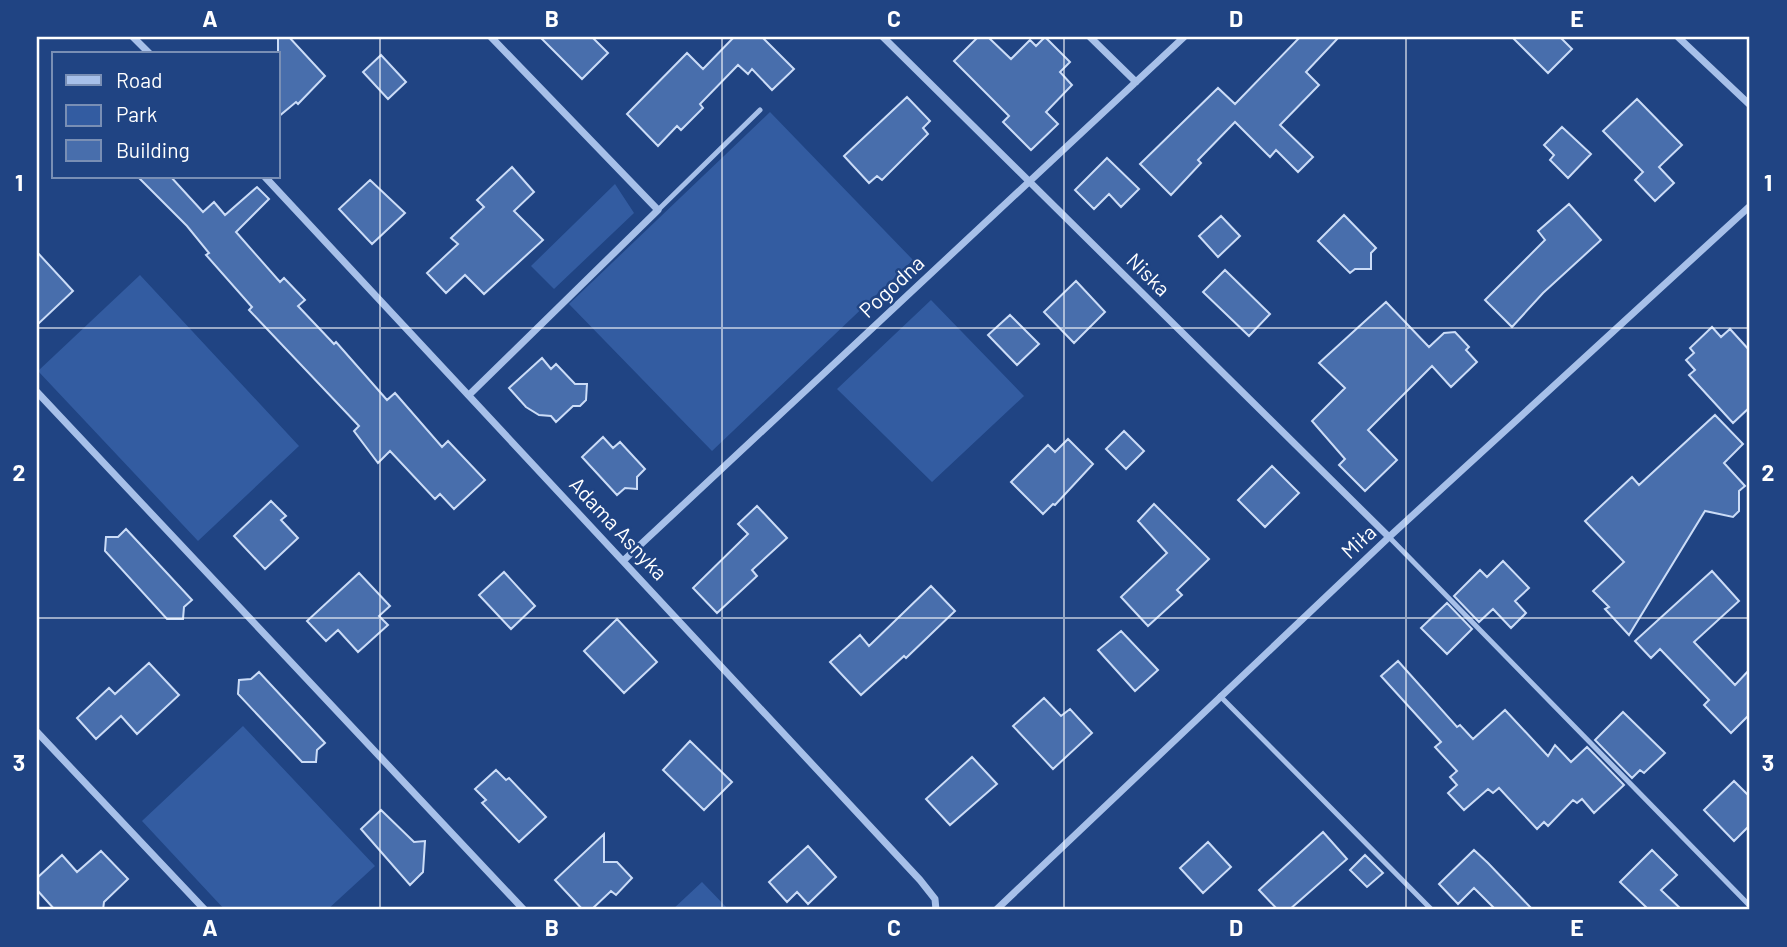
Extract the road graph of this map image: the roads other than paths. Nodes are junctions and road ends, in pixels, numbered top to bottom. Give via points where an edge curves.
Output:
1 (133, 37) edge
2 (491, 37) edge
3 (883, 37) edge
4 (1090, 37) edge
5 (1184, 37) edge
6 (1678, 37) edge
7 (148, 52) edge
8 (1136, 82) junction
9 (1750, 105) edge
10 (760, 110) dead end
11 (266, 178) edge
12 (1029, 183) junction
13 (1750, 206) edge
14 (658, 210) junction
15 (37, 392) edge
16 (470, 394) junction
17 (1389, 537) junction
18 (623, 561) junction
19 (1220, 696) junction
20 (37, 732) edge
21 (1750, 906) edge
22 (205, 910) edge
23 (524, 910) edge
24 (936, 910) edge
25 (996, 910) edge
26 (1432, 910) edge

1 - 7 street
2 - 14 street
3 - 12 street, Niska
4 - 8 street
5 - 8 street, Pogodna
6 - 9 street
8 - 12 street, Pogodna
10 - 14 lane
11 - 16 street, Adama Asnyka
12 - 17 street, Niska
12 - 18 street, Pogodna
13 - 17 street, Miła
14 - 16 street
15 - 23 street
16 - 18 street, Adama Asnyka
17 - 19 street, Miła
17 - 21 lane
18 - 24 street, Adama Asnyka via 919,880 935,899
19 - 25 street, Miła
19 - 26 lane
20 - 22 street

